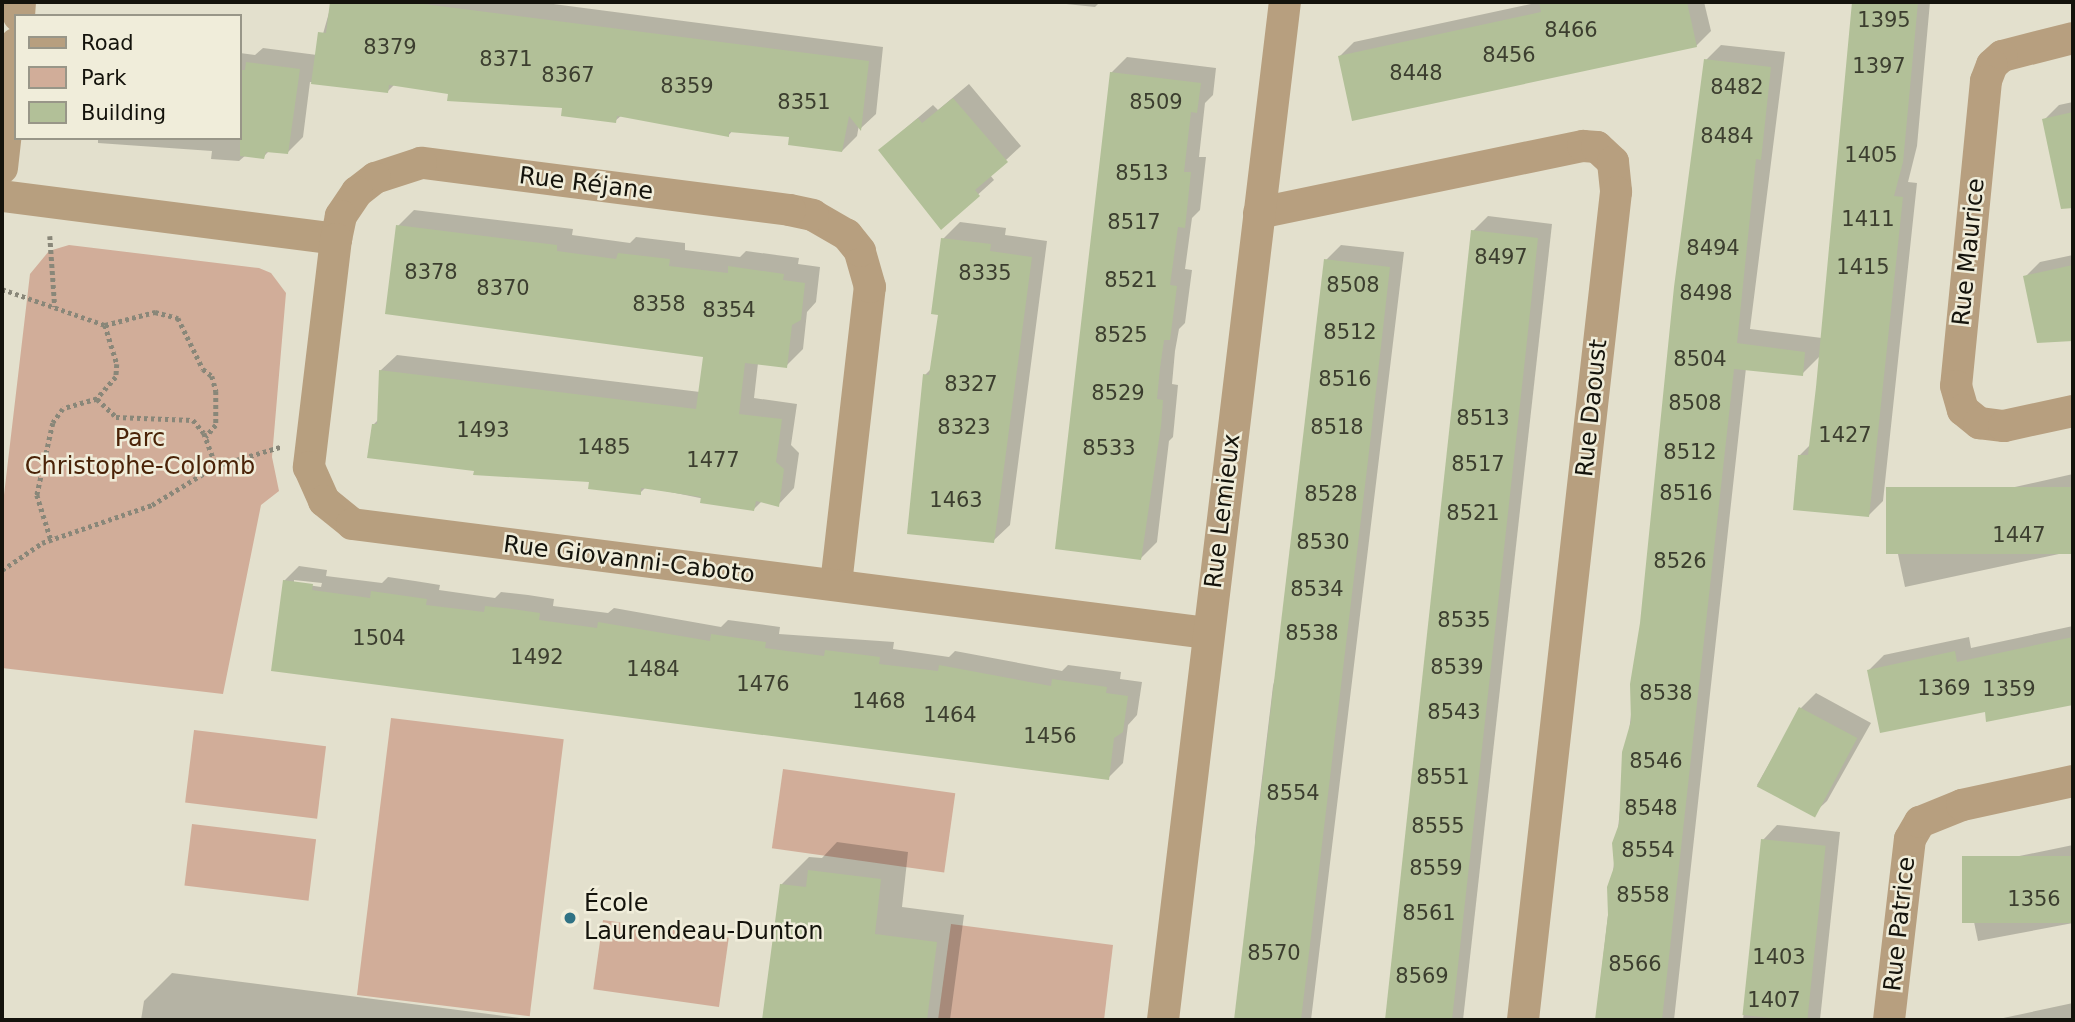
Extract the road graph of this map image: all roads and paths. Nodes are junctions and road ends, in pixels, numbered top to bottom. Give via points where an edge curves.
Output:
1 (1284, 2) edge
2 (2073, 38) edge
3 (14, 62) edge
4 (2, 169) edge
5 (2, 196) edge
6 (52, 205) junction
7 (1259, 214) junction
8 (335, 239) junction
9 (2, 289) edge
10 (55, 308) junction
11 (105, 325) junction
12 (97, 398) junction
13 (2073, 411) edge
14 (206, 437) junction
15 (311, 440) junction
16 (216, 466) junction
17 (51, 540) junction
18 (2, 570) edge
19 (836, 584) junction
20 (1208, 633) junction
21 (2073, 781) edge
22 (1163, 1020) edge
23 (1523, 1020) edge
24 (1889, 1020) edge

1 - 7 street, Rue Lemieux
2 - 13 street, Rue Maurice via 2003,56 1992,65 1986,81 1956,386 1963,410 1979,423 2004,425
3 - 4 street
5 - 6 street
6 - 8 street
6 - 10 path via 49,256
7 - 20 street, Rue Lemieux
7 - 23 street, Rue Daoust via 1583,146 1597,147 1613,162 1616,192
8 - 15 street, Rue Giovanni-Caboto
8 - 19 street, Rue Réjane via 341,216 356,192 375,178 421,163 790,210 813,215 839,230 860,251 870,288
9 - 10 path
10 - 11 path
11 - 12 path via 116,357 116,377
11 - 14 path via 155,312 178,318 216,391 216,425
12 - 14 path via 116,417 193,420
12 - 17 path via 63,409 44,449 37,495
14 - 16 path
15 - 16 path
15 - 19 street, Rue Giovanni-Caboto via 309,467 315,485 324,502 352,524
16 - 17 path via 152,505
17 - 18 path
19 - 20 street, Rue Giovanni-Caboto
20 - 22 street, Rue Lemieux
21 - 24 street, Rue Patrice via 1962,805 1920,822 1910,839

